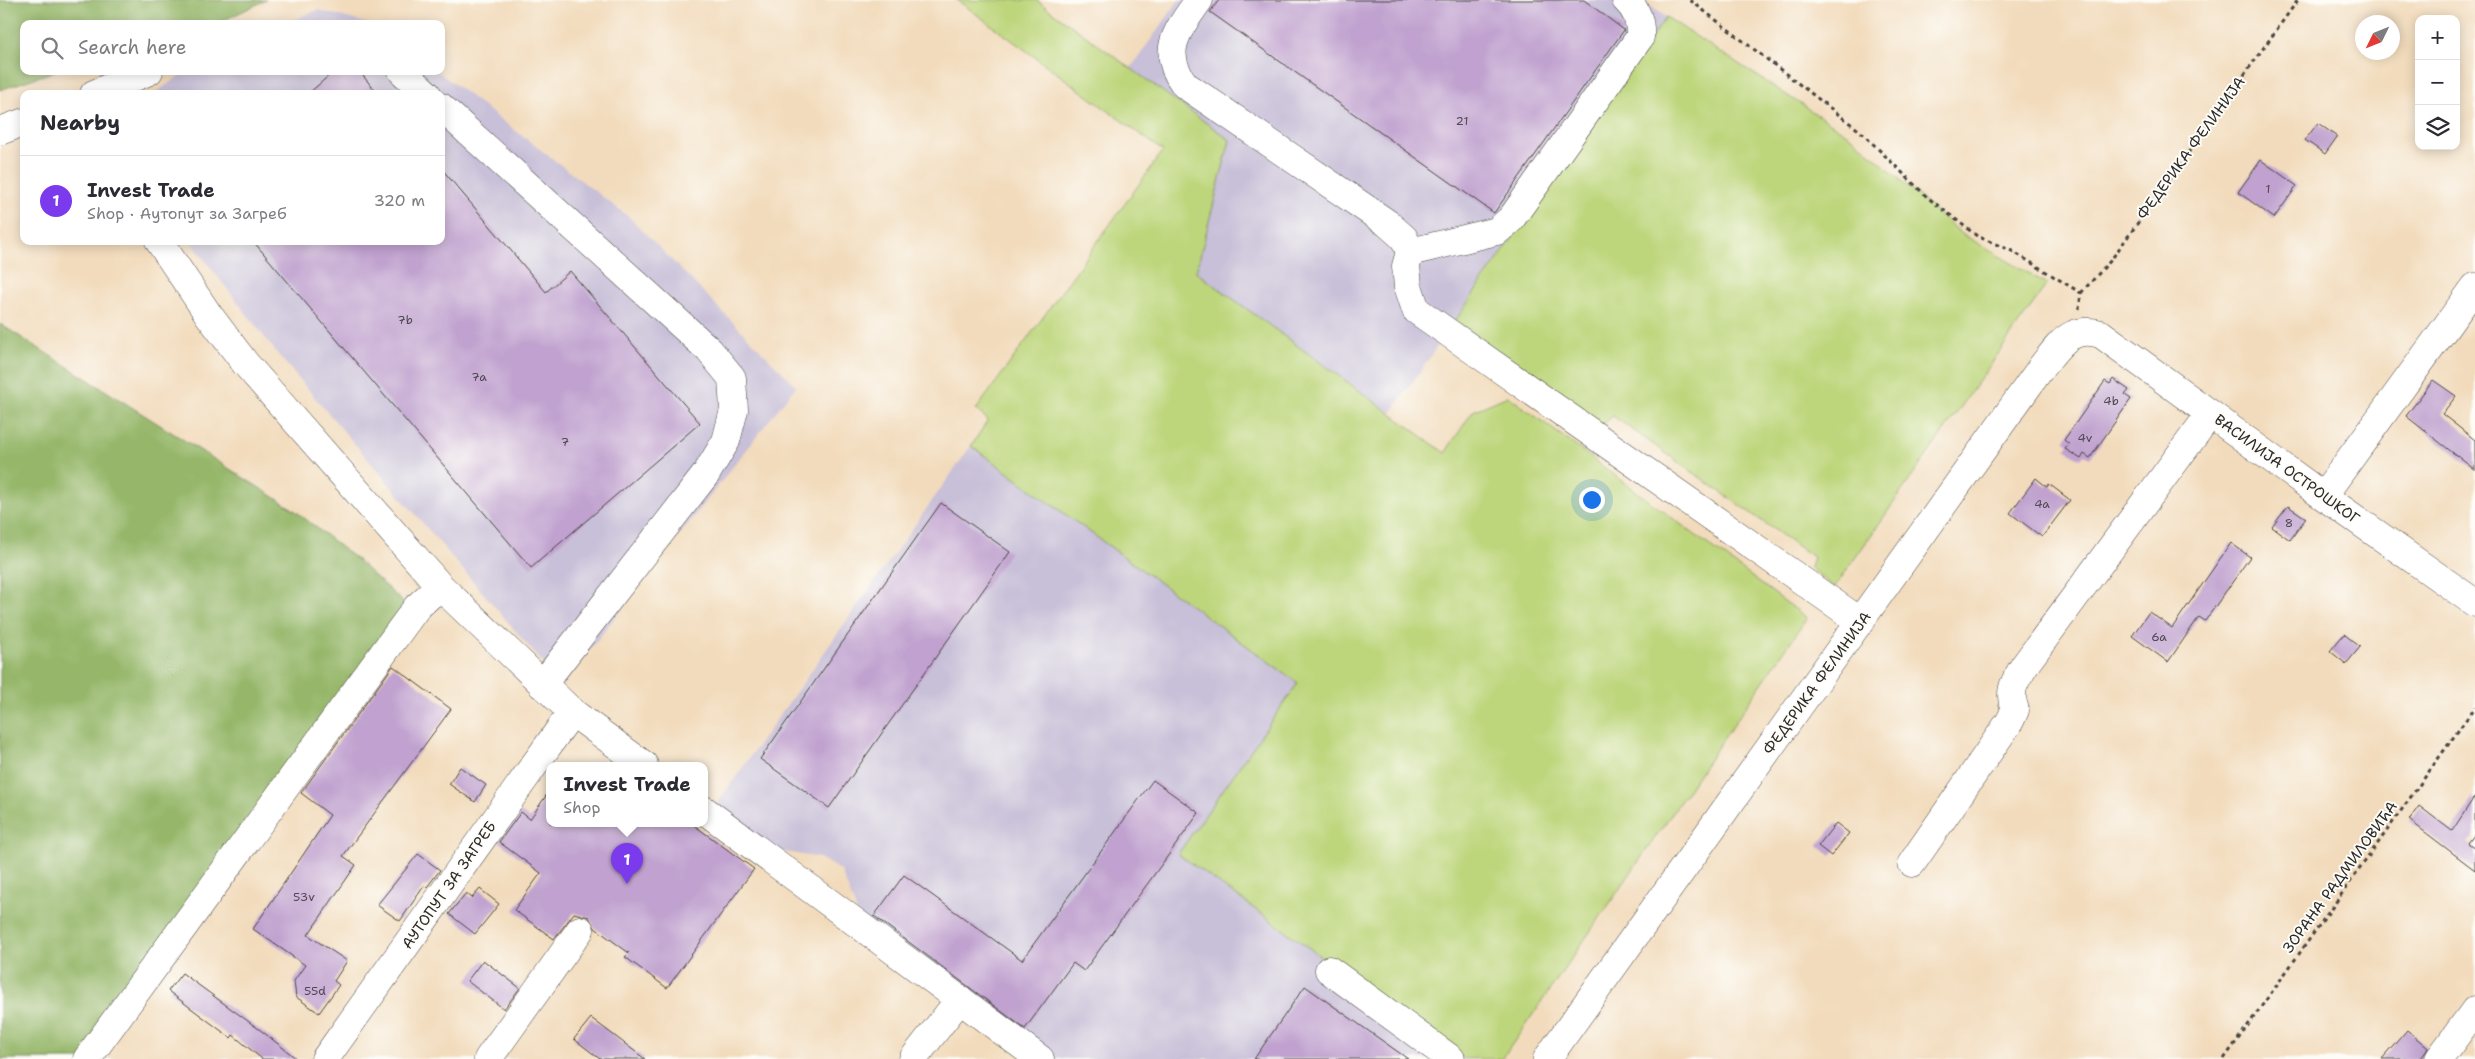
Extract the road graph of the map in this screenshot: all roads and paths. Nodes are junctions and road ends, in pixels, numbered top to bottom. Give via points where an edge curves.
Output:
1 (1199, 0) edge
2 (1626, 0) edge
3 (1690, 0) edge
4 (2298, 0) edge
5 (139, 75) edge
6 (406, 75) edge
7 (104, 90) edge
8 (423, 90) edge
9 (445, 111) edge
10 (20, 124) edge
11 (0, 132) edge
12 (162, 245) edge
13 (1410, 252) junction
14 (2475, 286) edge
15 (2081, 293) junction
16 (2089, 333) junction
17 (2210, 414) junction
18 (2323, 496) junction
19 (440, 586) junction
20 (2475, 603) edge
21 (1861, 622) junction
22 (542, 685) junction
23 (2475, 707) edge
24 (572, 712) junction
25 (640, 762) edge
26 (708, 813) edge
27 (1912, 863) dead end
28 (580, 930) dead end
29 (1329, 970) dead end
30 (960, 999) junction
31 (2475, 1010) edge
32 (87, 1059) edge
33 (325, 1059) edge
34 (488, 1059) edge
35 (913, 1059) edge
36 (1040, 1059) edge
37 (1451, 1059) edge
38 (1547, 1059) edge
39 (2224, 1059) edge
40 (2439, 1059) edge

1 - 13 street via 1176,32 1171,50 1174,71 1185,85 1387,223 1404,238
2 - 13 street via 1641,26 1640,37 1511,219 1496,231
3 - 15 path via 1860,130 1927,196 1977,236 2012,251
4 - 15 path, ФЕДЕРИКА ФЕЛИНИЈА via 2111,260
5 - 7 street
6 - 8 street
9 - 22 street via 709,350 732,378 734,410 726,441 706,474
10 - 11 street
12 - 19 street via 245,363
13 - 21 street via 1406,266 1416,310
14 - 18 street
15 - 16 path
16 - 17 street, ВАСИЛИЈА ОСТРОШКОГ
16 - 21 street, ФЕДЕРИКА ФЕЛИНИЈА via 2064,340 2044,365
17 - 18 street, ВАСИЛИЈА ОСТРОШКОГ
17 - 27 street via 2024,666 2012,690 2015,710 2010,721
18 - 20 street, ВАСИЛИЈА ОСТРОШКОГ
19 - 22 street
19 - 32 street via 417,607
21 - 38 street, ФЕДЕРИКА ФЕЛИНИЈА
22 - 24 street
23 - 39 path, ЗОРАНА РАДМИЛОВИЋА
24 - 25 street
24 - 33 street, АУТОПУТ ЗА ЗАГРЕБ
26 - 30 street
28 - 34 street
29 - 37 street
30 - 35 street
30 - 36 street
31 - 40 street

